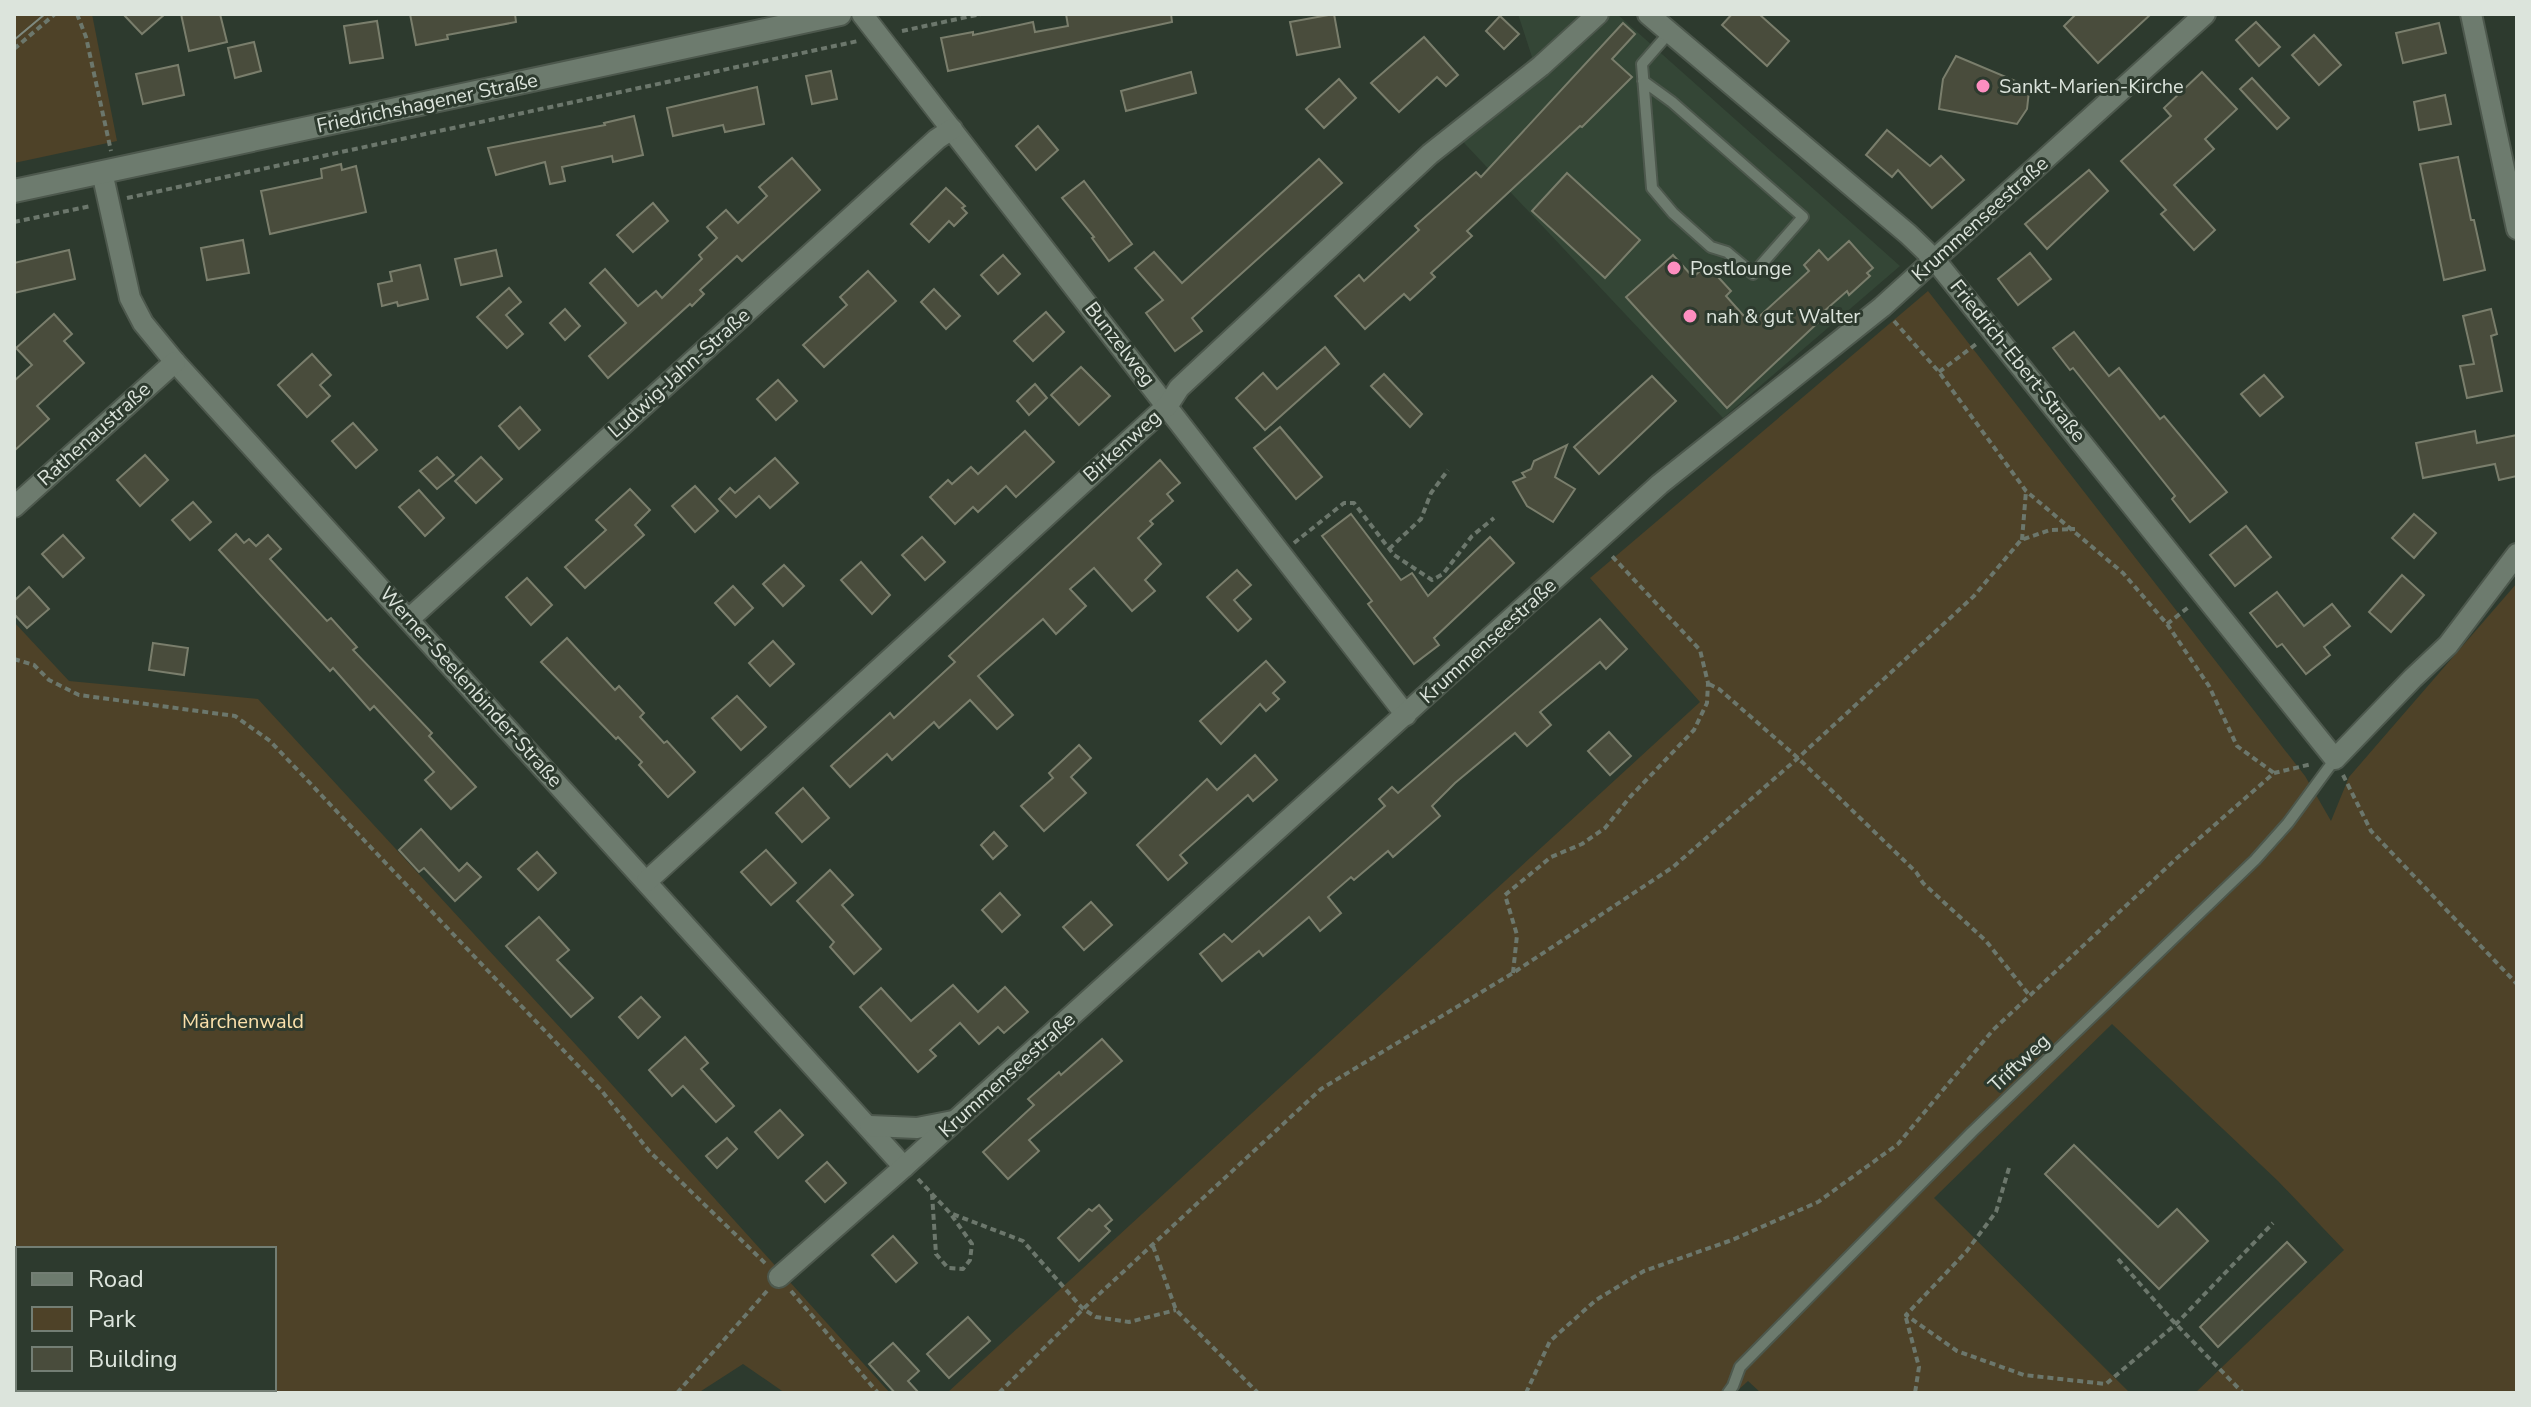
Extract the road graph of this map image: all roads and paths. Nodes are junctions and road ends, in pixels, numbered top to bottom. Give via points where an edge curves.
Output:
1 (55, 14) edge
2 (77, 14) edge
3 (840, 14) edge
4 (862, 14) edge
5 (981, 14) edge
6 (1598, 14) edge
7 (1648, 14) edge
8 (2205, 14) edge
9 (2471, 14) edge
10 (1669, 33) junction
11 (879, 36) junction
12 (14, 49) edge
13 (1643, 81) junction
14 (952, 129) junction
15 (109, 147) dead end
16 (102, 172) junction
17 (14, 191) edge
18 (108, 202) junction
19 (14, 222) edge
20 (2517, 229) edge
21 (1935, 260) junction
22 (1882, 307) junction
23 (1993, 331) junction
24 (175, 362) junction
25 (1939, 372) junction
26 (1168, 405) junction
27 (1448, 470) dead end
28 (2026, 491) junction
29 (14, 507) edge
30 (1494, 518) dead end
31 (2075, 529) junction
32 (2021, 540) junction
33 (1598, 542) junction
34 (1389, 549) junction
35 (1282, 554) junction
36 (2517, 554) edge
37 (2204, 595) junction
38 (409, 619) junction
39 (2167, 624) junction
40 (14, 659) edge
41 (1708, 683) junction
42 (1406, 715) junction
43 (1798, 758) junction
44 (2335, 759) junction
45 (2274, 773) junction
46 (647, 881) junction
47 (1513, 973) junction
48 (2517, 984) edge
49 (2030, 996) junction
50 (957, 1119) junction
51 (870, 1126) junction
52 (904, 1167) junction
53 (2009, 1168) dead end
54 (932, 1191) junction
55 (950, 1213) junction
56 (2273, 1223) dead end
57 (1153, 1246) junction
58 (2118, 1259) dead end
59 (779, 1277) junction
60 (1083, 1309) junction
61 (1176, 1310) junction
62 (1906, 1315) junction
63 (2176, 1324) junction
64 (677, 1393) edge
65 (878, 1393) edge
66 (999, 1393) edge
67 (1258, 1393) edge
68 (1526, 1393) edge
69 (1728, 1393) edge
70 (1915, 1393) edge
71 (2243, 1393) edge

1 - 12 path
2 - 15 path
3 - 16 main road, Friedrichshagener Straße
4 - 11 street, Bunzelweg
5 - 11 path
6 - 26 street, Birkenweg via 1430,154 1179,388
7 - 10 street, Friedrich-Ebert-Straße
8 - 21 street, Krummenseestraße
9 - 20 street
10 - 13 lane via 1642,64
10 - 21 street, Friedrich-Ebert-Straße
11 - 14 street, Bunzelweg
11 - 18 path
13 - 13 lane via 1652,188 1711,247 1727,252 1753,274 1803,217
14 - 26 street, Bunzelweg
14 - 38 street, Ludwig-Jahn-Straße
16 - 17 main road, Friedrichshagener Straße
16 - 18 street, Werner-Seelenbinder-Straße
18 - 19 path
18 - 24 street, Werner-Seelenbinder-Straße via 130,298
21 - 22 street, Krummenseestraße
21 - 23 street, Friedrich-Ebert-Straße
22 - 25 path
22 - 33 street, Krummenseestraße via 1660,484
23 - 25 path
23 - 37 street, Friedrich-Ebert-Straße
24 - 29 street, Rathenaustraße
24 - 38 street, Werner-Seelenbinder-Straße
25 - 28 path
26 - 35 street, Bunzelweg
26 - 46 street, Birkenweg
27 - 34 path via 1421,519
28 - 31 path
28 - 32 path
30 - 34 path via 1432,580
31 - 32 path via 2050,530
31 - 39 path
32 - 43 path via 1974,596
33 - 41 path via 1695,643
33 - 42 street, Krummenseestraße
34 - 35 path via 1354,503 1344,503
35 - 42 street, Bunzelweg
36 - 44 street via 2448,645
37 - 39 path
37 - 44 street, Friedrich-Ebert-Straße
38 - 46 street, Werner-Seelenbinder-Straße
39 - 45 path via 2209,686 2237,746
40 - 59 path via 34,665 49,680 79,695 235,716 270,741 601,1090 649,1151
41 - 43 path
41 - 47 path via 1707,703 1694,730 1605,828 1551,857 1505,895 1517,935
42 - 50 street, Krummenseestraße
43 - 47 path via 1673,867
43 - 49 path via 1986,941
44 - 45 path
44 - 48 path via 2371,831
44 - 69 lane, Triftweg via 2255,860 1950,1154 1740,1367
45 - 49 path
46 - 51 street, Werner-Seelenbinder-Straße
47 - 57 path via 1321,1089
49 - 68 path via 1993,1030 1898,1144 1818,1202 1644,1271 1596,1300 1550,1341
50 - 51 street via 934,1127
50 - 52 street, Krummenseestraße
51 - 52 street, Werner-Seelenbinder-Straße
52 - 54 path
52 - 59 street, Krummenseestraße
53 - 62 path via 1996,1212
54 - 55 path
54 - 55 path via 936,1254 948,1268 963,1269 972,1244
55 - 60 path via 1023,1241
56 - 63 path
57 - 60 path
57 - 61 path
58 - 63 path
59 - 64 path
59 - 65 path
60 - 61 path via 1096,1317 1129,1322
60 - 66 path
61 - 67 path
62 - 63 path via 1957,1351 2024,1375 2106,1384
62 - 70 path via 1919,1367
63 - 71 path

